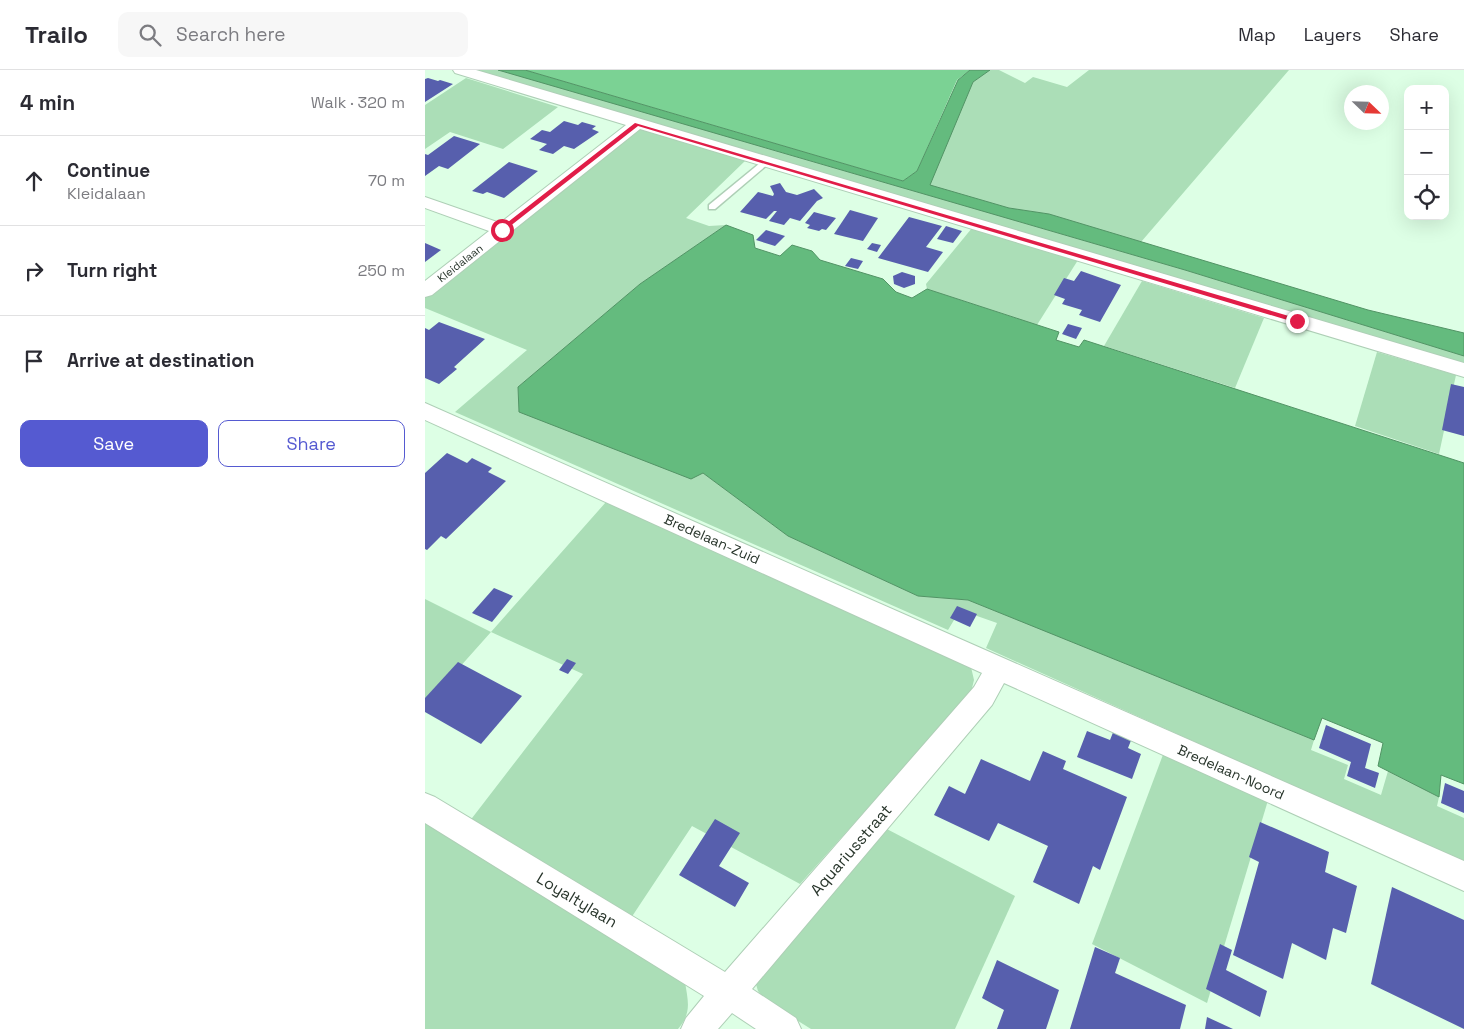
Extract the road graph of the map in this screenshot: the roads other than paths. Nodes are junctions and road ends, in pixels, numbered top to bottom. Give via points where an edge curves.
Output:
1 (460, 70) edge
2 (637, 124) junction
3 (765, 162) junction
4 (425, 202) edge
5 (712, 207) dead end
6 (502, 230) junction
7 (425, 290) edge
8 (1464, 370) edge
9 (425, 411) edge
10 (999, 668) junction
11 (425, 807) edge
12 (1464, 876) edge
13 (729, 992) junction
14 (697, 1029) edge
15 (785, 1029) edge

1 - 2 street
2 - 3 street
2 - 6 street, Kleidalaan
3 - 5 lane
3 - 8 street
4 - 6 street
6 - 7 street, Kleidalaan
9 - 10 street, Bredelaan-Zuid
10 - 12 street, Bredelaan-Noord
10 - 13 street, Aquariusstraat via 983,696
11 - 13 street, Loyaltylaan
13 - 14 street, Aquariusstraat
13 - 15 street, Loyaltylaan

